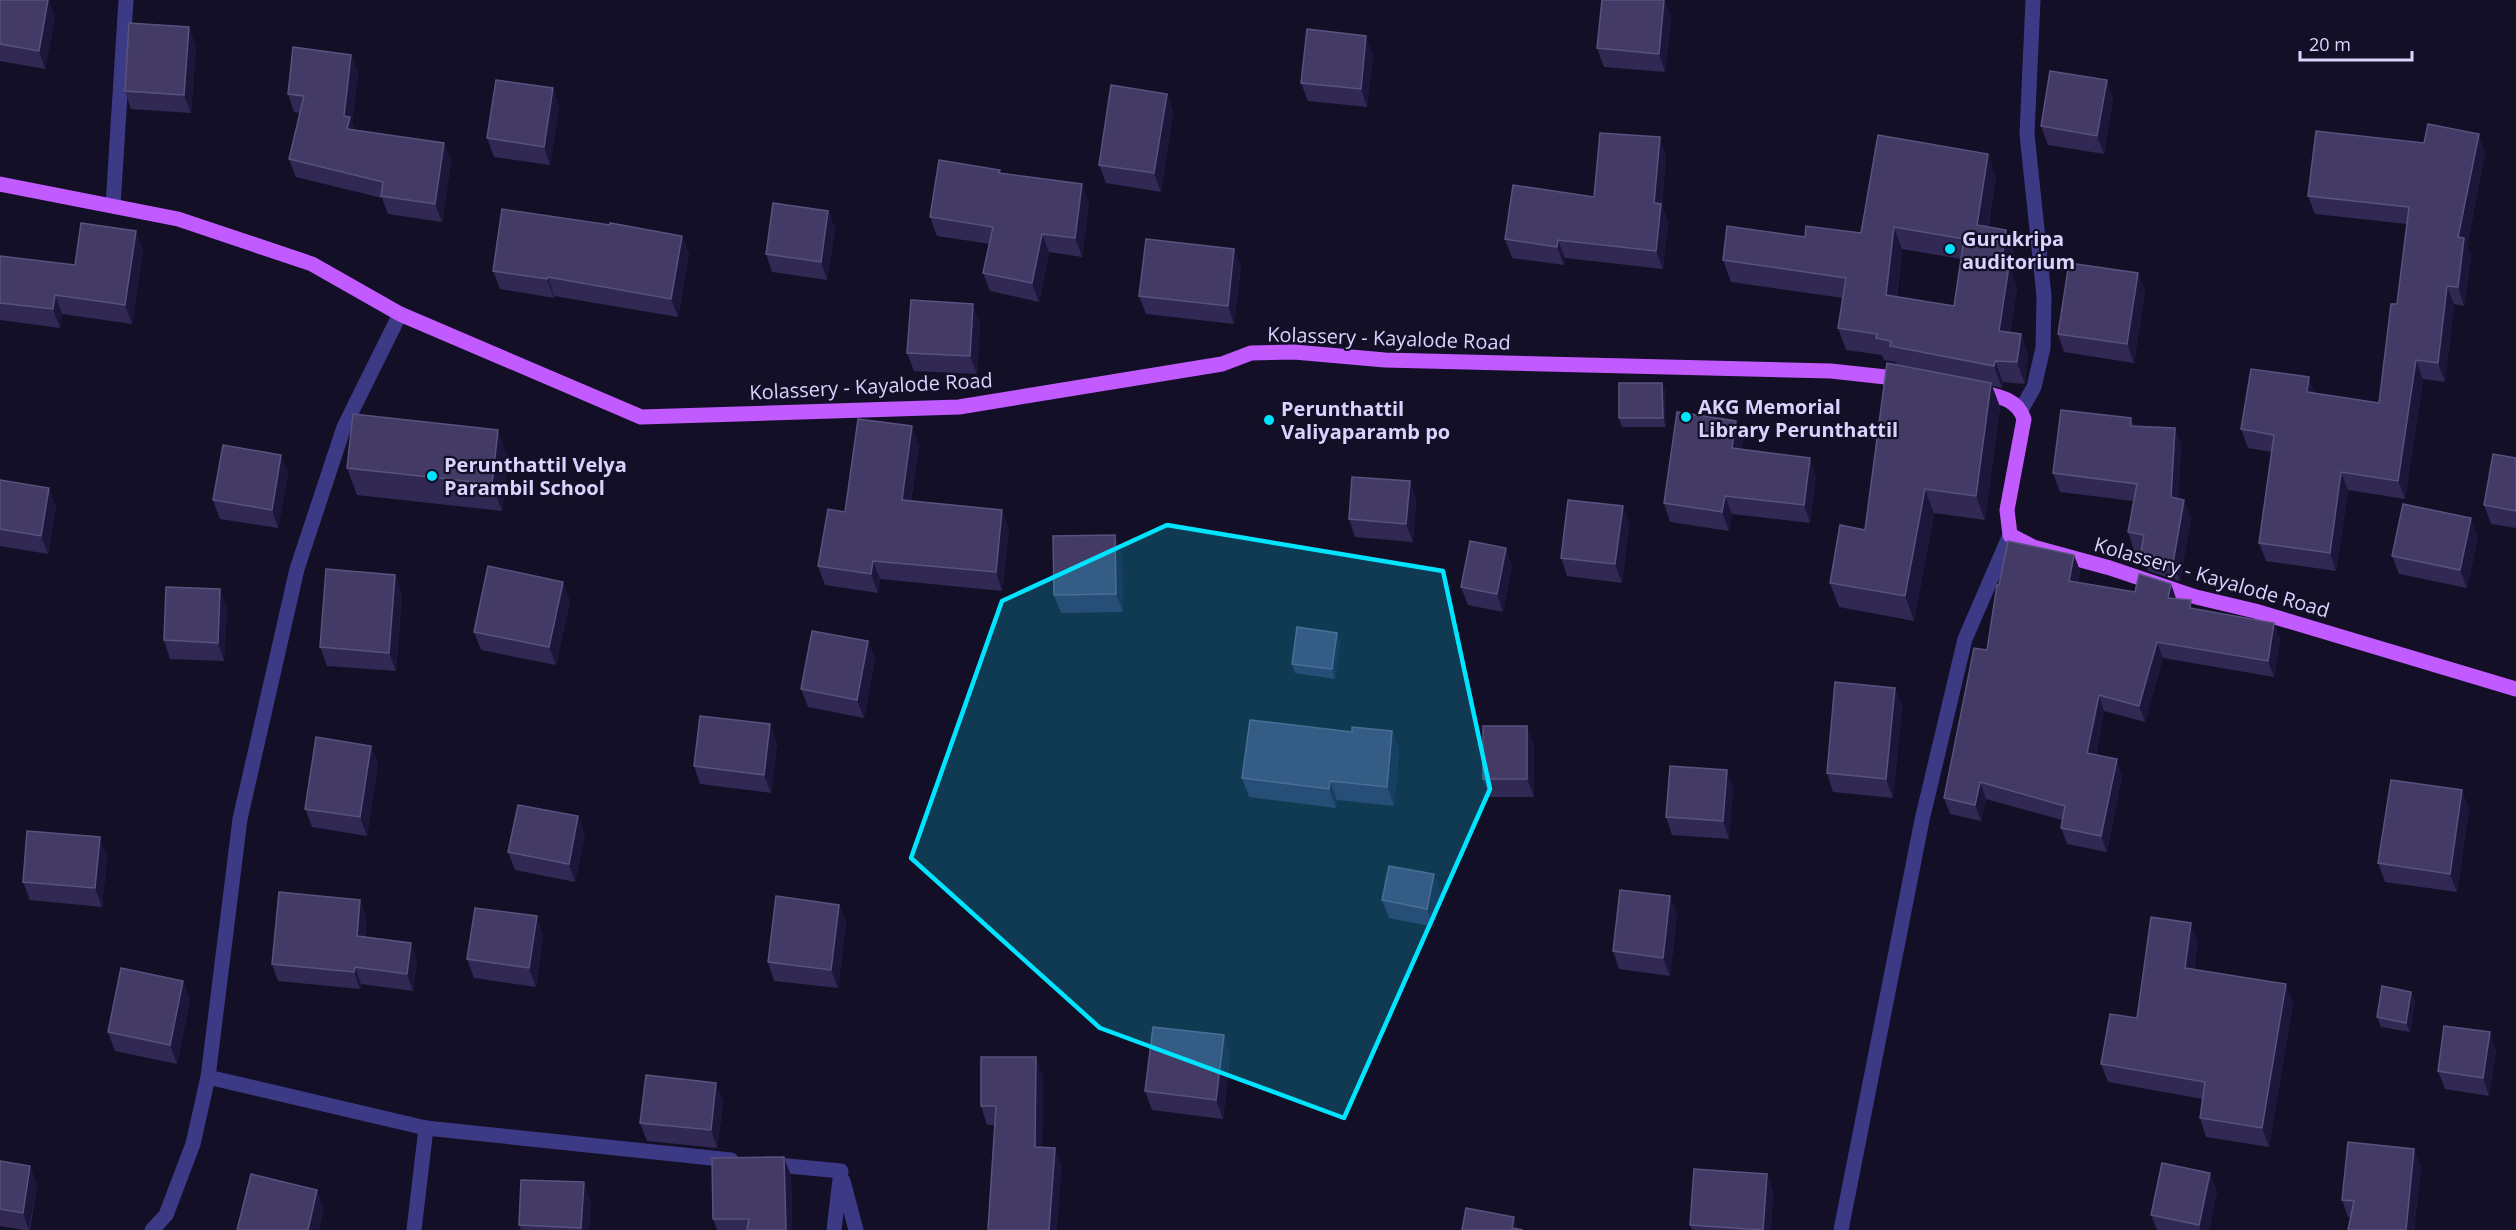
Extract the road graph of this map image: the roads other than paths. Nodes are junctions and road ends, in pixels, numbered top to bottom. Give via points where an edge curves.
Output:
1 (126, 0) edge
2 (2033, 0) edge
3 (0, 184) edge
4 (113, 206) junction
5 (400, 314) junction
6 (1918, 381) edge
7 (1962, 389) edge
8 (2021, 410) junction
9 (2010, 535) junction
10 (2516, 689) edge
11 (208, 1077) junction
12 (426, 1128) junction
13 (841, 1171) junction
14 (152, 1230) edge
15 (414, 1230) edge
16 (834, 1230) edge
17 (856, 1230) edge
18 (1841, 1230) edge

1 - 4 street
2 - 8 street via 2027,134 2044,306 2043,348 2034,387
3 - 4 main road, Kolassery - Kayalode Road
4 - 5 main road, Kolassery - Kayalode Road via 178,219 312,264
5 - 6 main road, Kolassery - Kayalode Road via 641,417 959,407 1125,382 1222,364 1251,353 1501,364 1831,371
5 - 11 street via 344,427 297,569 240,819
7 - 8 main road via 2003,398
8 - 9 main road via 2024,419 2007,510
9 - 10 main road, Kolassery - Kayalode Road via 2033,547 2196,597
9 - 18 street via 1965,639 1922,820
11 - 12 street
11 - 14 street via 193,1144 166,1215
12 - 13 street
12 - 15 street
13 - 16 street
13 - 17 street

